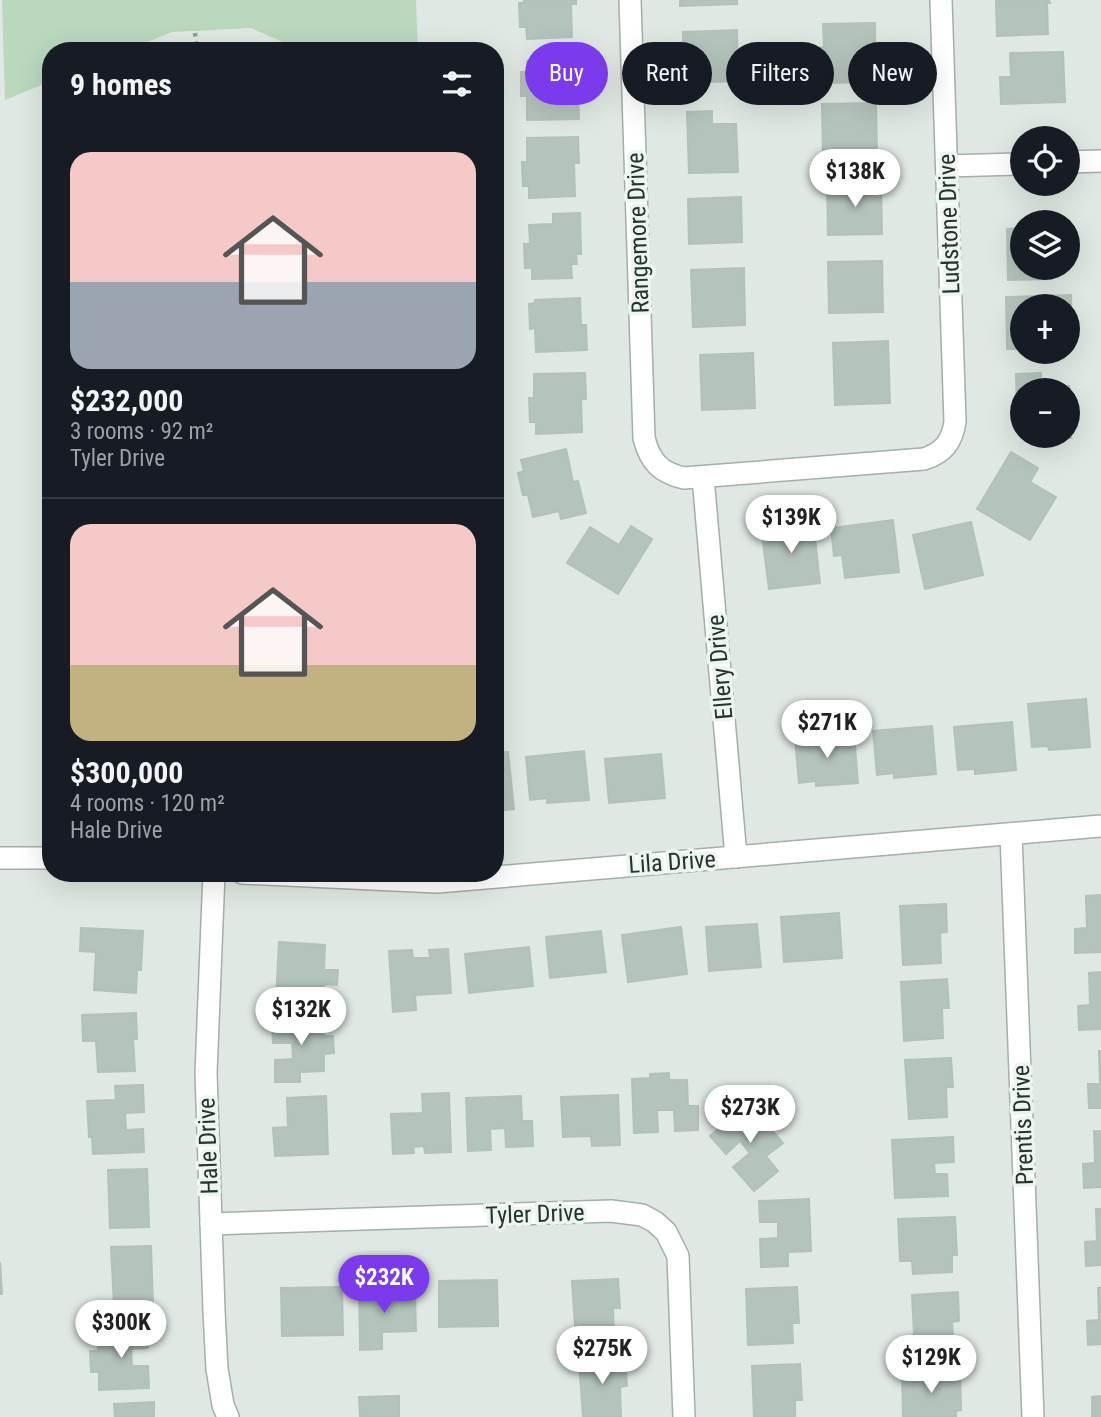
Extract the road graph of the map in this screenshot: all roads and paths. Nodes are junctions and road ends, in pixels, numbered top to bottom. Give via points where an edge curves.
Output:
1 (630, 0) edge
2 (941, 0) edge
3 (195, 33) dead end
4 (196, 42) edge
5 (1101, 161) edge
6 (1080, 162) edge
7 (1010, 164) edge
8 (947, 166) junction
9 (703, 477) junction
10 (1101, 826) edge
11 (1011, 834) junction
12 (736, 857) junction
13 (0, 858) edge
14 (42, 858) edge
15 (504, 876) edge
16 (214, 882) edge
17 (211, 1224) junction
18 (228, 1417) edge
19 (684, 1417) edge
20 (1033, 1417) edge

1 - 9 street, Rangemore Drive via 644,438 655,464 669,475
2 - 8 street, Ludstone Drive
3 - 4 path
5 - 6 street
7 - 8 street
8 - 9 street, Ludstone Drive via 956,422 946,447 924,459
9 - 12 street, Ellery Drive
10 - 11 street, Lila Drive
11 - 12 street, Lila Drive
11 - 20 street, Prentis Drive
12 - 15 street, Lila Drive
13 - 14 street
16 - 17 street, Hale Drive via 206,1073
17 - 18 street, Hale Drive via 217,1369
17 - 19 street, Tyler Drive via 611,1211 642,1215 666,1232 678,1256

